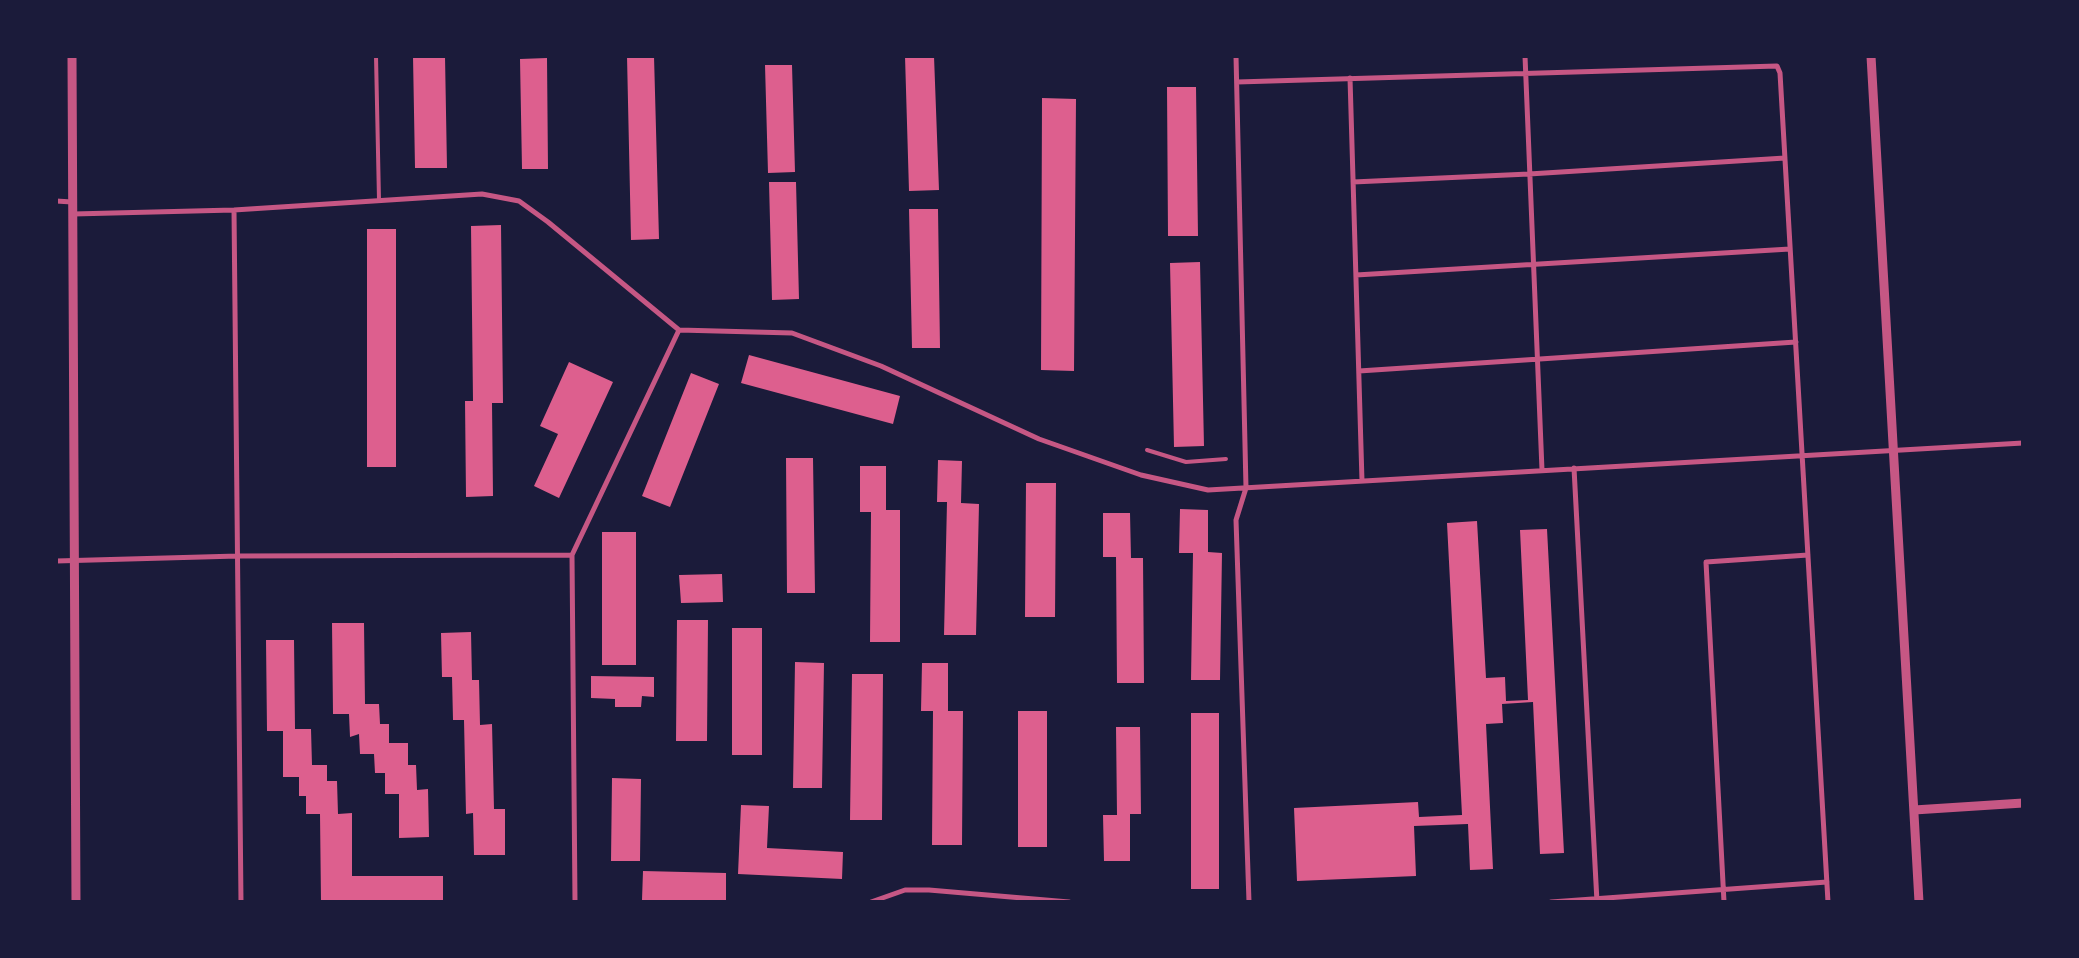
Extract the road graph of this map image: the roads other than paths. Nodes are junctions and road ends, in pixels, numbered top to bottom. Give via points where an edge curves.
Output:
1 (72, 56) edge
2 (376, 56) edge
3 (1236, 56) edge
4 (1525, 56) edge
5 (1871, 56) edge
6 (1525, 73) junction
7 (1350, 78) junction
8 (1237, 82) junction
9 (1785, 158) junction
10 (1529, 174) junction
11 (1353, 182) junction
12 (379, 200) junction
13 (56, 201) edge
14 (72, 202) junction
15 (234, 210) junction
16 (72, 214) junction
17 (1790, 249) junction
18 (1533, 264) junction
19 (1356, 275) junction
20 (679, 330) junction
21 (1796, 342) junction
22 (1537, 359) junction
23 (1359, 370) junction
24 (2023, 443) edge
25 (1147, 450) dead end
26 (1895, 450) junction
27 (1803, 455) junction
28 (1226, 459) dead end
29 (1574, 468) junction
30 (1542, 470) junction
31 (1362, 481) junction
32 (1246, 488) junction
33 (572, 555) junction
34 (1808, 555) junction
35 (238, 556) junction
36 (56, 561) edge
37 (74, 561) junction
38 (2023, 802) edge
39 (1914, 810) junction
40 (1827, 882) junction
41 (1724, 890) junction
42 (1597, 901) edge
43 (76, 902) edge
44 (241, 902) edge
45 (575, 902) edge
46 (871, 902) edge
47 (1069, 902) edge
48 (1249, 902) edge
49 (1551, 902) edge
50 (1724, 902) edge
51 (1828, 902) edge
52 (1920, 902) edge

1 - 14 street
2 - 12 lane
3 - 8 street
4 - 6 street
5 - 26 street
6 - 7 street
6 - 9 street via 1777,66
6 - 10 street
7 - 8 street
7 - 11 street
8 - 32 street
9 - 10 street
9 - 17 street
10 - 11 street
10 - 18 street
11 - 19 street
12 - 15 street
12 - 20 street via 482,194 519,201
13 - 14 street
14 - 16 street
15 - 16 street
15 - 35 street
16 - 37 street
17 - 18 street
17 - 21 street
18 - 19 street
18 - 22 street
19 - 23 street
20 - 32 street via 792,333 881,366 1039,439 1140,475 1208,490
20 - 33 street
21 - 22 street
21 - 27 street
22 - 23 street
22 - 30 street
23 - 31 street
24 - 26 street
25 - 28 lane via 1186,462
26 - 27 street
26 - 39 street
27 - 29 street
27 - 34 street
29 - 30 street
29 - 42 street
30 - 31 street
31 - 32 street
32 - 48 street via 1236,520
33 - 35 street
33 - 45 street
34 - 40 street
34 - 41 street via 1706,562
35 - 37 street
35 - 44 street
36 - 37 street
37 - 43 street
38 - 39 street
39 - 52 street
40 - 41 street
40 - 51 street
41 - 42 street
41 - 50 street
42 - 49 street
46 - 47 street via 905,890

